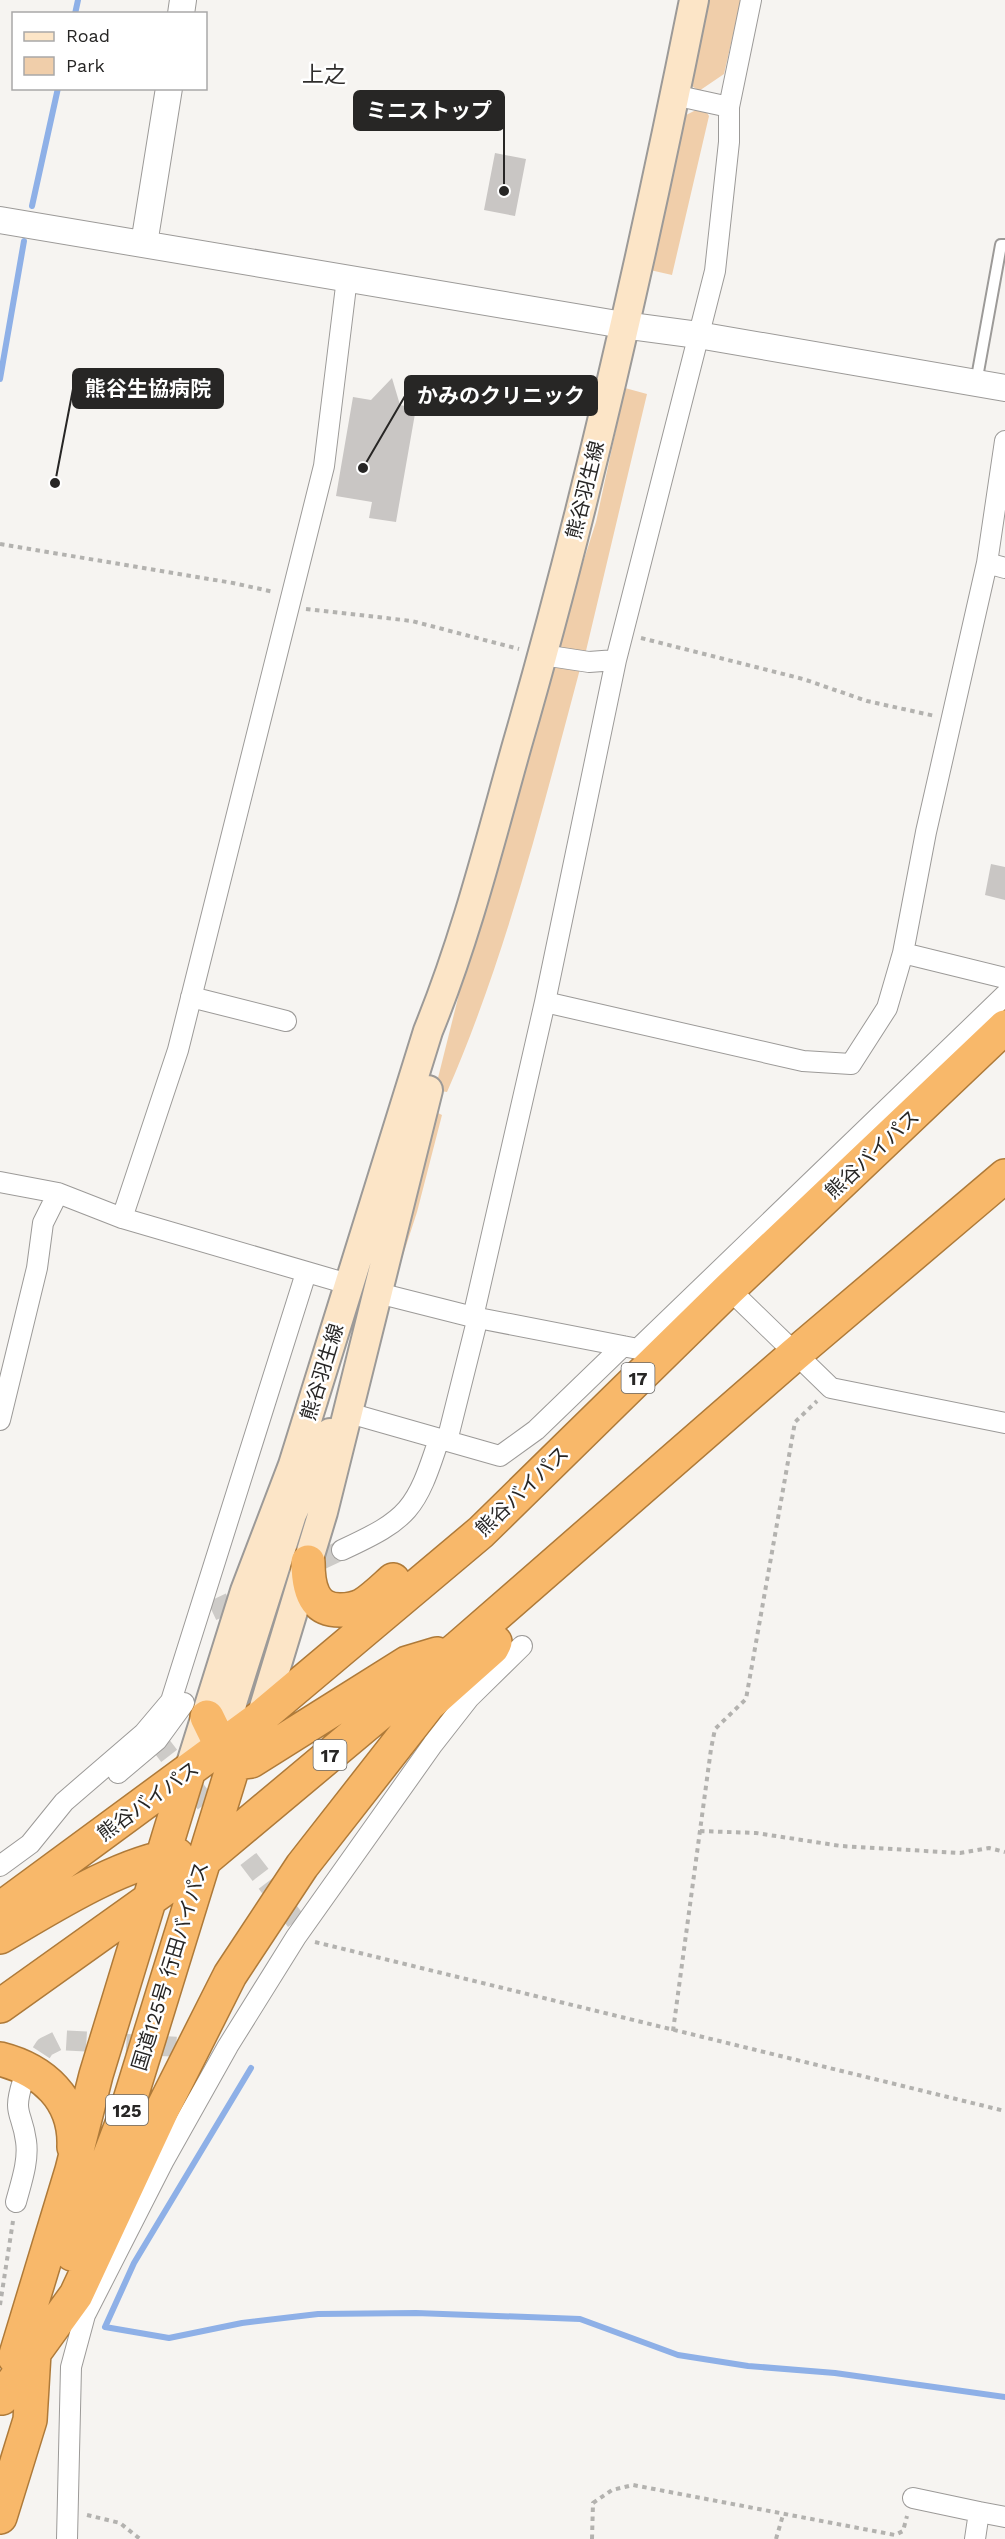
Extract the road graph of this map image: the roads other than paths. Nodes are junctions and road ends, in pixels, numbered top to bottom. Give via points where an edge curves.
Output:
1 (694, 0) edge
2 (751, 0) edge
3 (169, 90) edge
4 (674, 95) junction
5 (729, 107) junction
6 (0, 220) edge
7 (144, 244) junction
8 (1005, 245) edge
9 (347, 278) junction
10 (623, 325) junction
11 (698, 334) junction
12 (976, 383) junction
13 (1005, 388) edge
14 (1005, 441) edge
15 (996, 565) edge
16 (543, 655) junction
17 (616, 660) junction
18 (903, 953) junction
19 (452, 974) junction
20 (1005, 978) edge
21 (1005, 995) edge
22 (191, 997) junction
23 (545, 1002) junction
24 (286, 1022) dead end
25 (1005, 1027) edge
26 (1005, 1040) edge
27 (957, 1074) junction
28 (1005, 1176) edge
29 (0, 1182) edge
30 (58, 1193) junction
31 (122, 1218) junction
32 (306, 1272) junction
33 (348, 1284) junction
34 (729, 1289) junction
35 (378, 1293) junction
36 (476, 1317) junction
37 (623, 1346) junction
38 (794, 1355) junction
39 (359, 1372) junction
40 (349, 1413) junction
41 (0, 1420) edge
42 (1005, 1423) edge
43 (443, 1440) junction
44 (481, 1532) junction
45 (342, 1550) tunnel mouth
46 (308, 1562) junction
47 (519, 1595) junction
48 (522, 1646) dead end
49 (459, 1647) junction
50 (207, 1717) junction
51 (261, 1717) junction
52 (227, 1755) junction
53 (189, 1770) junction
54 (388, 1805) junction
55 (162, 1857) junction
56 (202, 1862) junction
57 (0, 1866) edge
58 (148, 1899) junction
59 (0, 1909) edge
60 (0, 1937) edge
61 (0, 2006) edge
62 (0, 2059) edge
63 (23, 2081) tunnel mouth
64 (72, 2170) junction
65 (16, 2202) road end
66 (100, 2291) junction
67 (34, 2353) junction
68 (1, 2402) edge
69 (913, 2498) road end
70 (979, 2512) junction
71 (0, 2517) edge
72 (1005, 2517) edge
73 (67, 2539) edge
74 (975, 2539) edge

1 - 4 main road, 熊谷羽生線
2 - 5 street
3 - 7 street
4 - 5 street
4 - 10 main road, 熊谷羽生線
5 - 11 street via 715,271
6 - 7 street
7 - 9 street
8 - 12 lane via 1001,245
9 - 10 street
9 - 22 street via 324,466
10 - 11 street
10 - 16 main road, 熊谷羽生線
11 - 12 street
11 - 17 street
12 - 13 street
14 - 15 street
15 - 18 street via 950,719
16 - 17 street via 589,662
16 - 19 main road, 熊谷羽生線
17 - 23 street
18 - 20 street
18 - 23 street via 887,1008 851,1064 803,1061
19 - 33 main road, 熊谷羽生線 via 428,1031
19 - 35 main road, 熊谷羽生線 via 441,1035
21 - 37 street via 638,1349
22 - 24 street
22 - 31 street via 178,1050
23 - 36 street
25 - 27 highway, 熊谷バイパス / 17
26 - 27 highway
27 - 34 highway, 熊谷バイパス / 17
28 - 38 highway, 17
29 - 30 street
30 - 31 street
30 - 41 street via 43,1223 37,1268
31 - 32 street
32 - 33 street
32 - 57 street via 267,1392 262,1450 182,1706 157,1740 57,1825
33 - 50 main road, 熊谷羽生線 via 293,1465 245,1591
34 - 38 street
34 - 44 highway, 熊谷バイパス / 17
35 - 36 street
35 - 39 main road, 熊谷羽生線
36 - 37 street
36 - 43 street
37 - 43 street via 536,1430 500,1456
38 - 42 street via 831,1388
38 - 47 highway, 17
39 - 40 main road, 熊谷羽生線
39 - 52 main road via 292,1514
40 - 43 street
40 - 46 main road, 熊谷羽生線
43 - 45 street via 424,1486 408,1510 382,1531
44 - 46 highway via 426,1552 362,1606 345,1610 331,1610 314,1597 308,1582
44 - 51 highway, 熊谷バイパス / 17
46 - 51 main road, 熊谷羽生線
47 - 49 highway, 17
47 - 67 highway via 492,1648 421,1713 302,1866 230,1975 76,2295
48 - 54 street via 470,1698
49 - 52 highway via 407,1663 251,1761
49 - 56 highway, 17
50 - 52 highway
50 - 53 main road, 熊谷羽生線
51 - 52 highway, 国道125号 行田バイパス / 125
52 - 53 highway, 熊谷バイパス
52 - 56 highway, 国道125号 行田バイパス / 125
53 - 55 highway, 国道125号 行田バイパス / 125
53 - 59 highway, 熊谷バイパス
54 - 66 street via 296,1937 228,2046 176,2139
54 - 66 street via 371,1810 214,2049 161,2144
55 - 56 highway via 176,1855
55 - 58 highway, 国道125号 行田バイパス / 125
55 - 60 highway via 130,1868 57,1904
56 - 58 highway, 17
56 - 67 highway, 国道125号 行田バイパス / 125 via 107,2169
58 - 61 highway, 17
58 - 64 highway, 国道125号 行田バイパス / 125
62 - 64 highway via 19,2063 49,2081 70,2114 74,2135
63 - 65 street via 17,2114 26,2140 26,2158
64 - 68 highway, 国道125号 行田バイパス / 125
66 - 73 street via 85,2315 71,2367
67 - 68 highway, 国道125号 行田バイパス / 125
67 - 71 highway, 国道125号 行田バイパス / 125 via 30,2420
69 - 70 street
70 - 72 street
70 - 74 street

